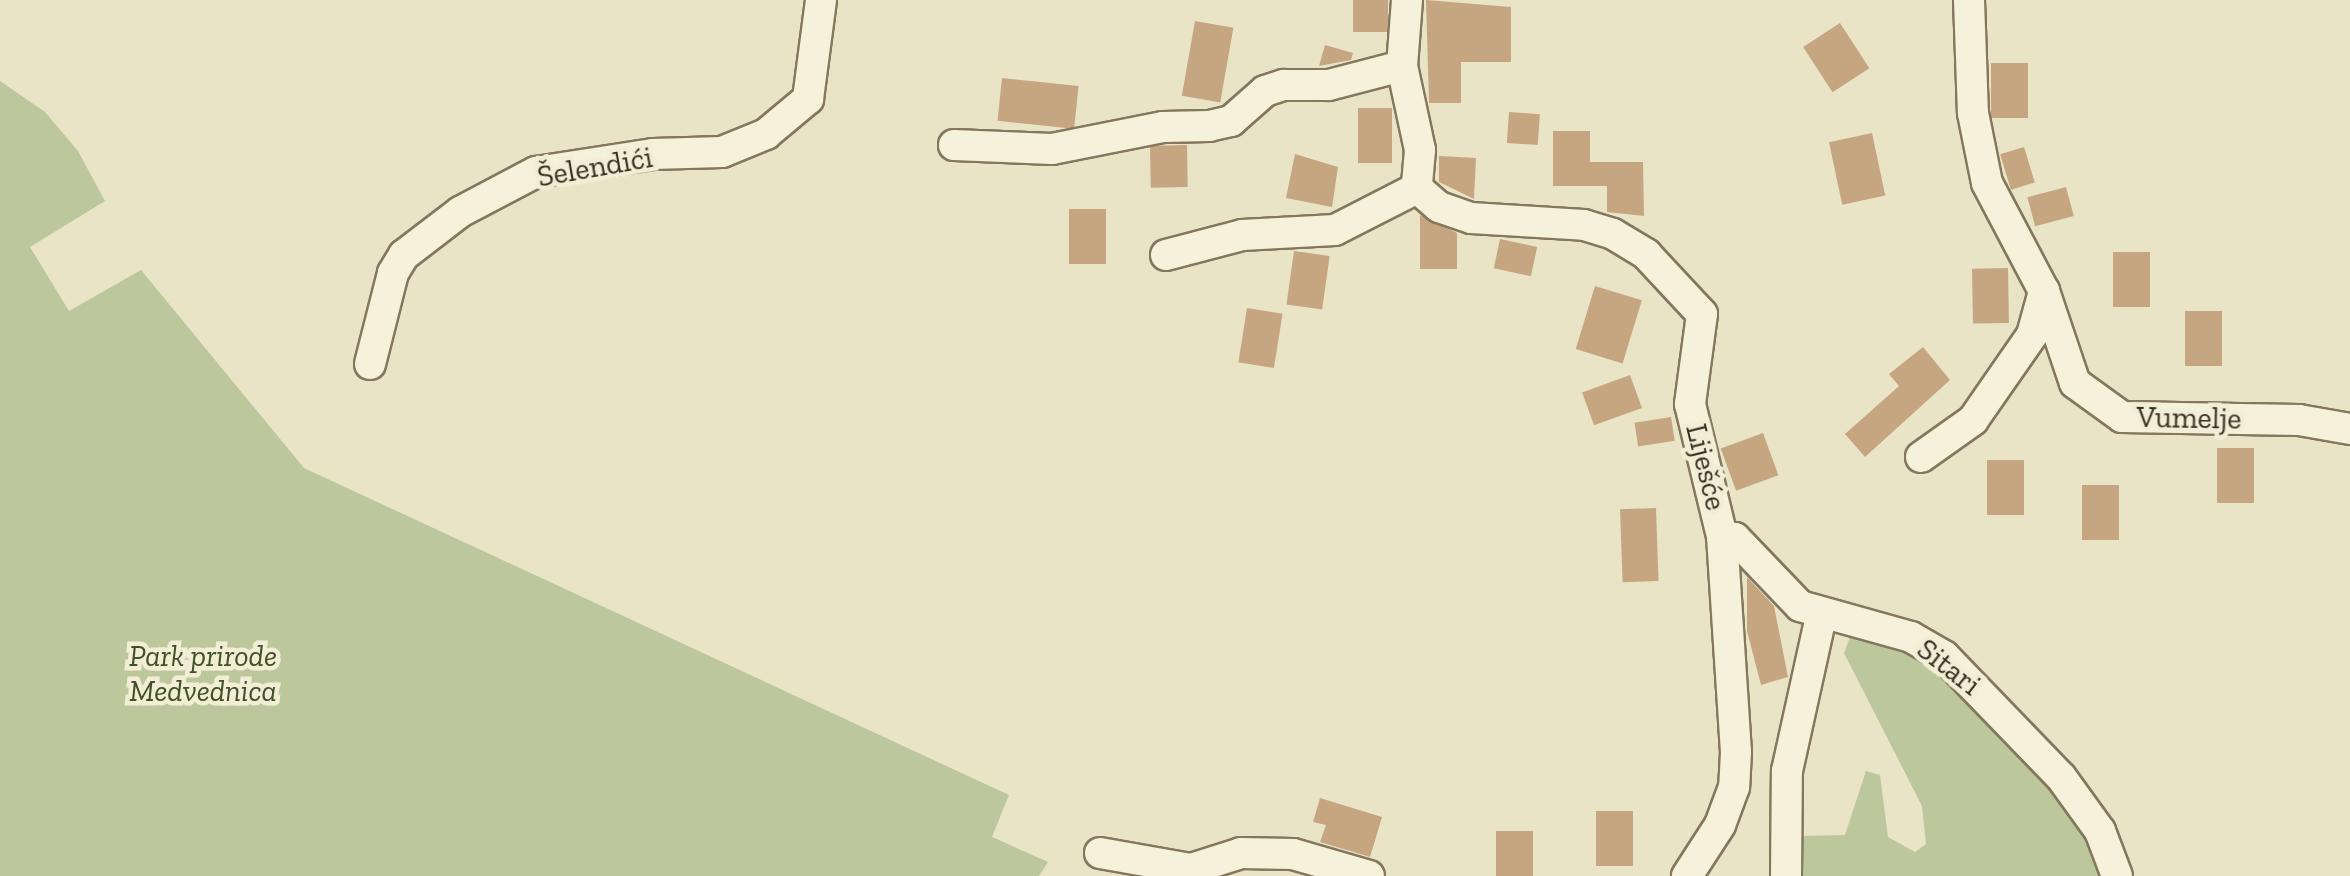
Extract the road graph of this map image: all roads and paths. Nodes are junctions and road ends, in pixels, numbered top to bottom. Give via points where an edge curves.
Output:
1 (822, 0) edge
2 (1407, 0) edge
3 (1969, 0) edge
4 (1402, 66) junction
5 (954, 145) dead end
6 (1417, 188) junction
7 (1166, 254) dead end
8 (2044, 292) junction
9 (370, 364) dead end
10 (2350, 429) edge
11 (1921, 457) dead end
12 (1722, 536) junction
13 (1822, 616) junction
14 (1100, 853) dead end
15 (1368, 876) edge
16 (1688, 876) edge
17 (1786, 876) edge
18 (2117, 876) edge

1 - 9 street, Šelendići via 808,99 766,134 722,152 653,154 536,172 460,212 398,264
2 - 4 street
3 - 8 street, Vumelje via 1974,114 1987,183
4 - 5 street via 1329,86 1284,85 1266,91 1231,121 1209,126 1163,127 1052,148
4 - 6 street via 1420,150
6 - 7 street via 1335,230 1242,235
6 - 12 street, Liješće via 1439,207 1470,218 1584,225 1614,234 1680,287 1702,314 1690,404
8 - 10 street, Vumelje via 2075,382 2122,416 2298,420
8 - 11 street via 2032,335 1973,420
12 - 13 street, Sitari via 1734,538 1800,606
12 - 16 street, Liješće via 1734,787
13 - 17 street via 1787,771
13 - 18 street, Sitari via 1874,624 1944,656 2061,778 2100,831
14 - 15 street via 1191,868 1241,853 1293,854

